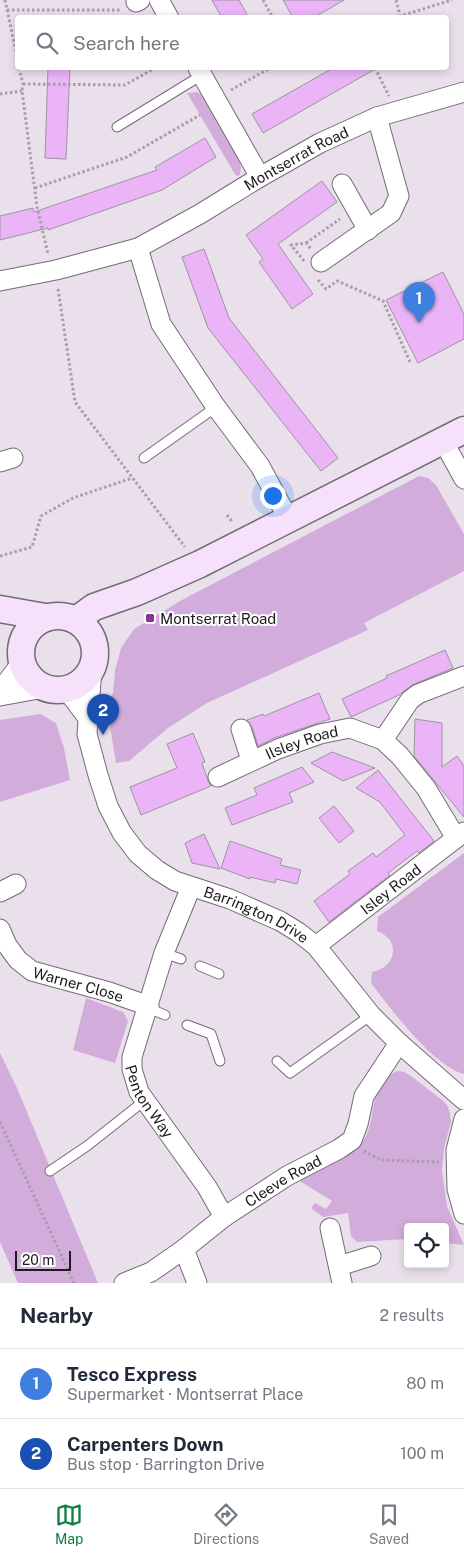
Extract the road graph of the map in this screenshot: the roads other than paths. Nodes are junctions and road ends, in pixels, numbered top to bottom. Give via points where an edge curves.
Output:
1 (159, 0) edge
2 (167, 15) edge
3 (200, 71) edge
4 (464, 92) edge
5 (377, 117) junction
6 (117, 127) dead end
7 (260, 176) junction
8 (342, 184) dead end
9 (368, 230) junction
10 (138, 248) junction
11 (315, 268) road end
12 (0, 281) edge
13 (216, 407) junction
14 (453, 435) edge
15 (144, 458) dead end
16 (464, 479) edge
17 (288, 518) junction
18 (137, 592) junction
19 (0, 609) edge
20 (0, 615) edge
21 (46, 618) junction
22 (76, 620) junction
23 (24, 636) junction
24 (93, 640) junction
25 (22, 662) junction
26 (92, 669) junction
27 (464, 676) edge
28 (55, 689) junction
29 (0, 691) edge
30 (0, 696) edge
31 (87, 717) junction
32 (241, 729) dead end
33 (382, 740) junction
34 (251, 760) junction
35 (218, 777) dead end
36 (460, 835) edge
37 (191, 887) junction
38 (0, 929) edge
39 (316, 946) junction
40 (200, 966) dead end
41 (219, 974) dead end
42 (154, 1010) junction
43 (371, 1015) junction
44 (187, 1025) dead end
45 (398, 1043) junction
46 (220, 1061) dead end
47 (277, 1061) dead end
48 (464, 1100) edge
49 (144, 1101) junction
50 (464, 1119) edge
51 (50, 1171) dead end
52 (464, 1214) edge
53 (224, 1217) junction
54 (330, 1228) dead end
55 (184, 1249) junction
56 (370, 1256) dead end
57 (340, 1274) edge
58 (124, 1283) edge
59 (197, 1283) edge

1 - 2 street
3 - 6 lane
3 - 7 street
4 - 5 street, Montserrat Road
5 - 7 street, Montserrat Road
5 - 9 street via 399,196 390,213
7 - 10 street, Montserrat Road
8 - 9 street
9 - 11 street
10 - 12 street, Montserrat Road
10 - 13 street via 161,324
13 - 15 lane
13 - 17 street via 260,466
14 - 16 street
14 - 17 street
17 - 18 street via 200,564
18 - 22 street via 94,607
18 - 24 street
19 - 21 street
20 - 23 street
21 - 22 street via 58,615
21 - 23 street via 32,625
22 - 24 street
23 - 25 street
24 - 26 street
25 - 28 street via 33,681
25 - 29 street
26 - 28 street via 74,687
26 - 31 street, Barrington Drive
27 - 33 street via 410,700
28 - 30 street
28 - 31 street
31 - 37 street, Barrington Drive via 87,734 98,775 108,806 122,833 156,870
32 - 34 street, Ilsley Road
33 - 34 street, Ilsley Road via 350,728 320,734
33 - 36 street, Ilsley Road via 400,756
34 - 35 street, Ilsley Road
36 - 39 street, Isley Road
37 - 39 street, Barrington Drive via 230,899 280,921
37 - 42 street, Penton Way
38 - 42 street, Warner Close via 18,960 32,971 109,992
39 - 43 street, Barrington Drive
40 - 41 lane
42 - 49 street, Penton Way via 132,1057 134,1080
43 - 45 street, Barrington Drive
43 - 47 lane via 290,1073
44 - 46 lane via 211,1034
45 - 48 street, Barrington Drive
45 - 53 street, Cleeve Road via 364,1096 352,1140 287,1176
49 - 51 lane
49 - 53 street, Penton Way
50 - 52 street via 456,1150 457,1189
53 - 55 street, Cleeve Road
54 - 57 street
55 - 58 street, Cleeve Road via 151,1272
55 - 59 street
56 - 57 street

